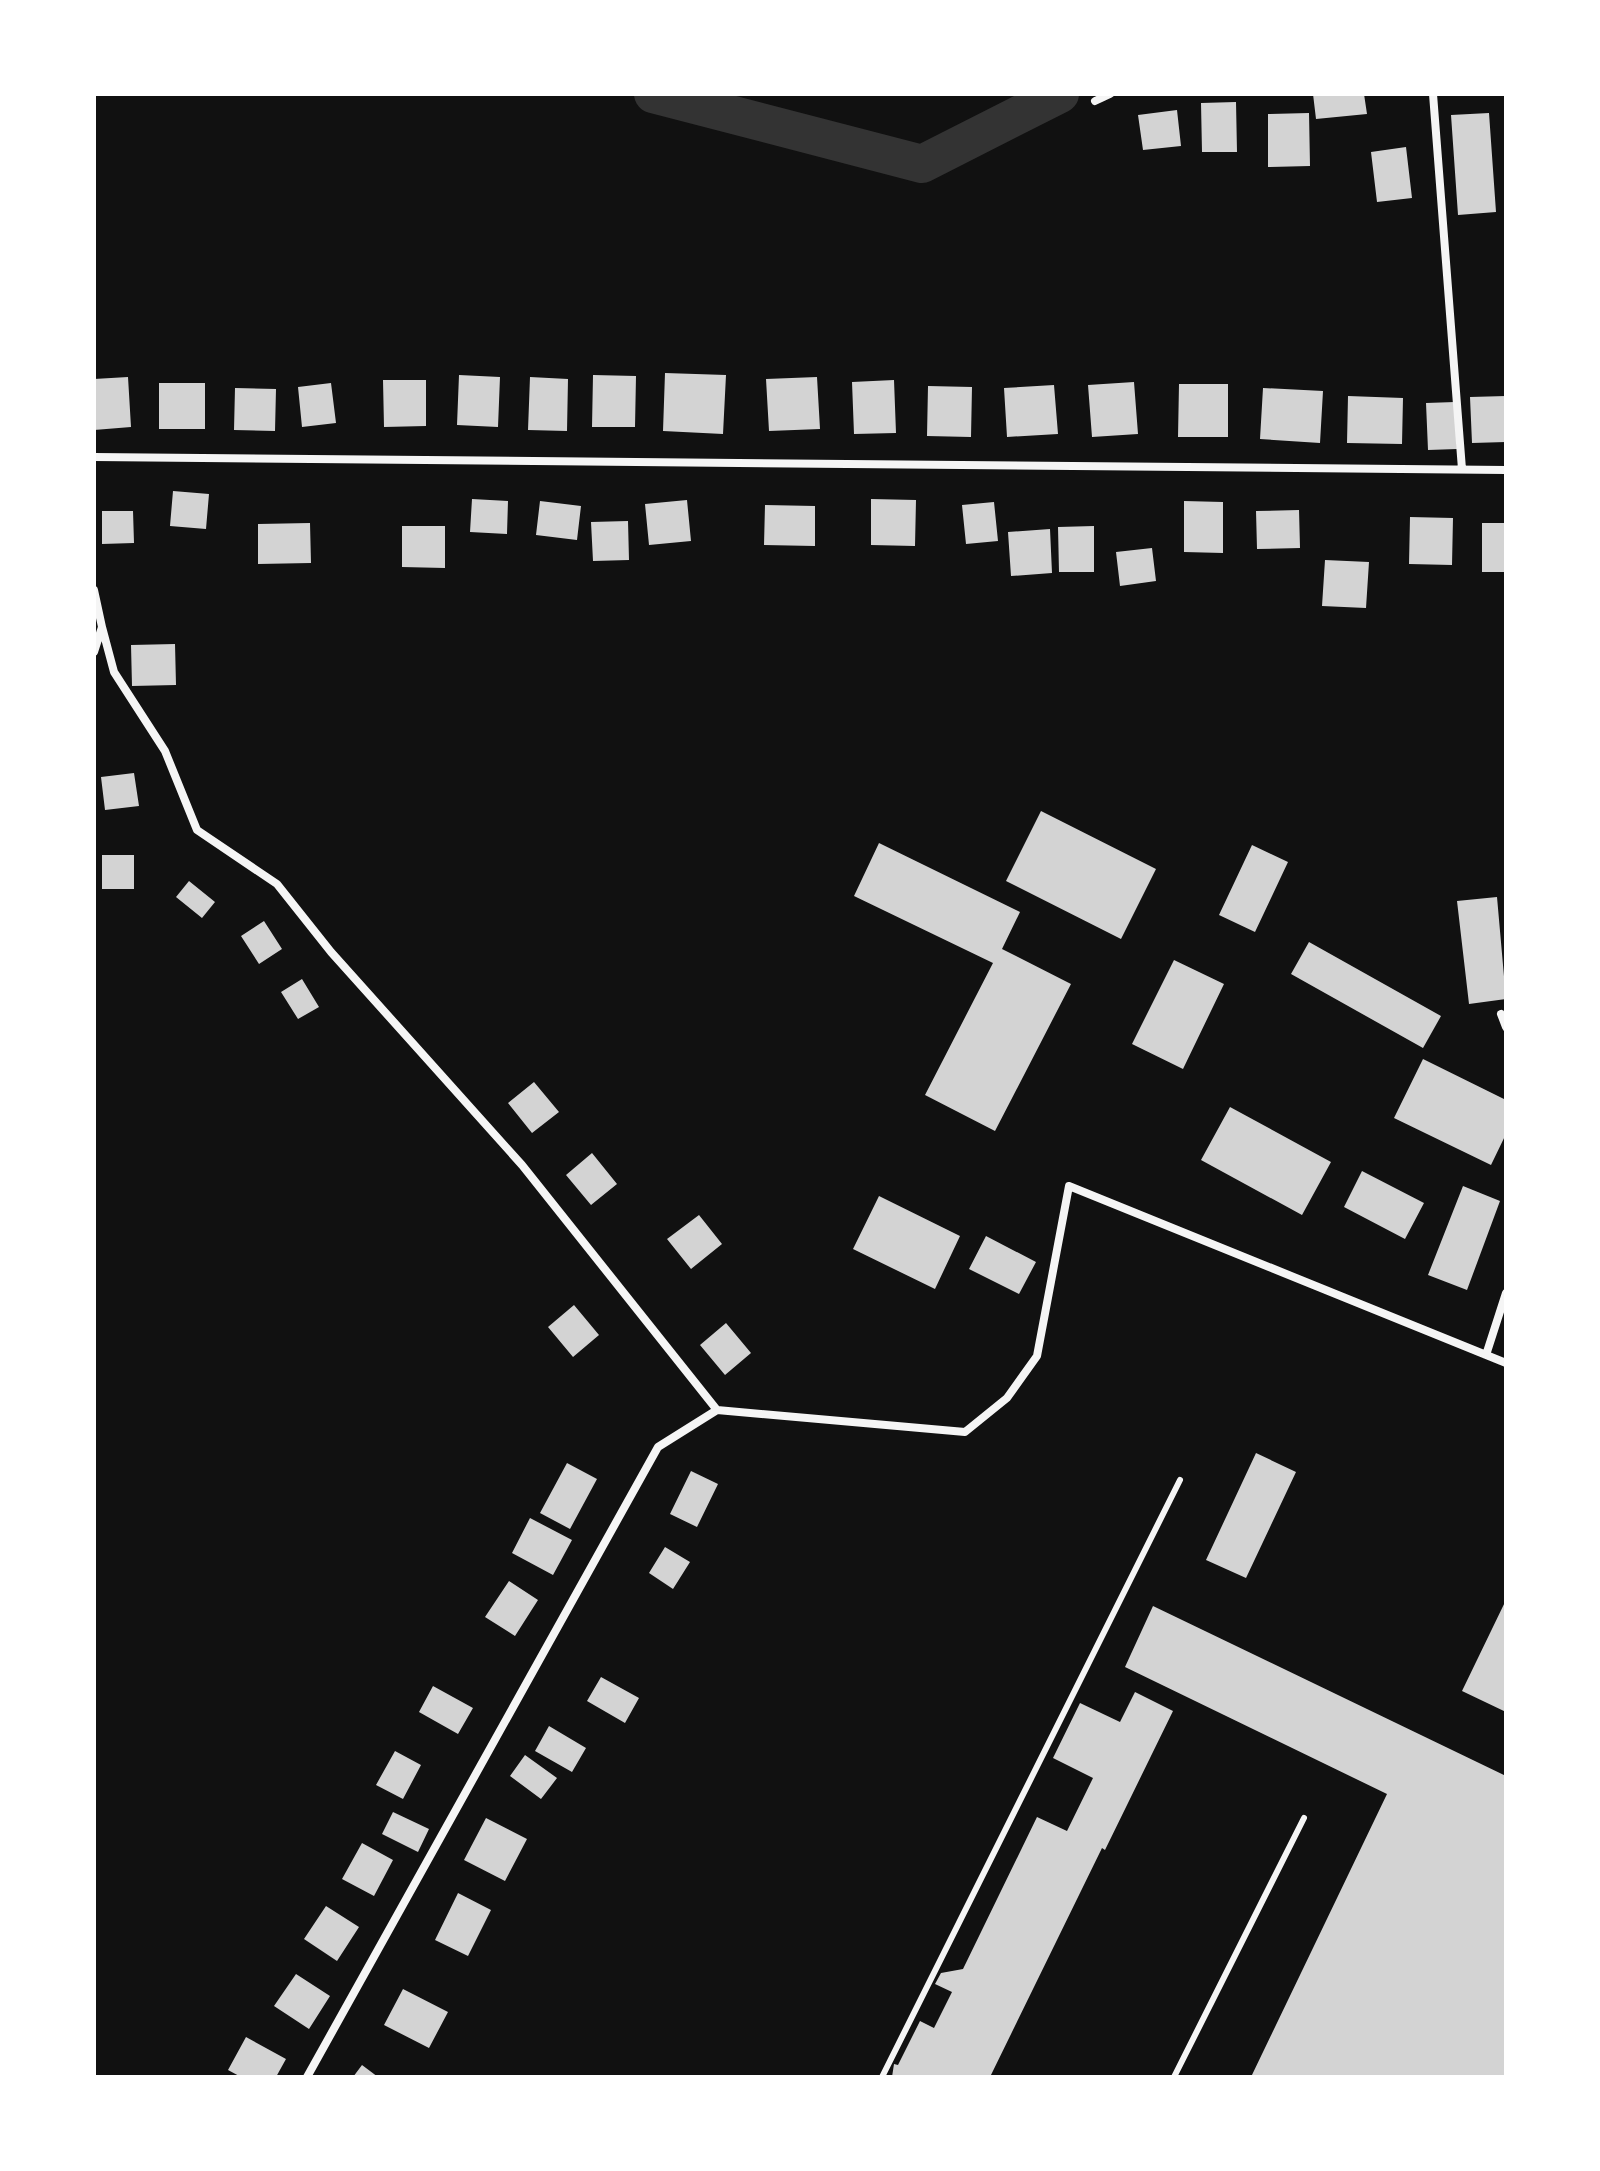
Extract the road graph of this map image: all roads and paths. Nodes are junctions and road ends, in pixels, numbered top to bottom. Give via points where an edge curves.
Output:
1 (1110, 94) edge
2 (1433, 94) edge
3 (1095, 101) dead end
4 (94, 457) edge
5 (1462, 469) junction
6 (1506, 470) edge
7 (94, 590) edge
8 (102, 627) junction
9 (94, 652) edge
10 (1501, 1014) dead end
11 (1506, 1027) edge
12 (1506, 1293) edge
13 (1486, 1355) junction
14 (1506, 1363) edge
15 (717, 1410) junction
16 (1180, 1480) dead end
17 (1304, 1818) dead end
18 (307, 2077) edge
19 (882, 2077) edge
20 (1174, 2077) edge

1 - 3 street
2 - 5 street
4 - 5 street
5 - 6 street
7 - 8 street
8 - 9 street
8 - 15 street via 114,672 165,751 197,830 277,884 522,1165
10 - 11 street
12 - 13 street
13 - 14 street
13 - 15 street via 1069,1186 1037,1356 1007,1398 965,1432
15 - 18 street via 658,1447
16 - 19 lane
17 - 20 lane

